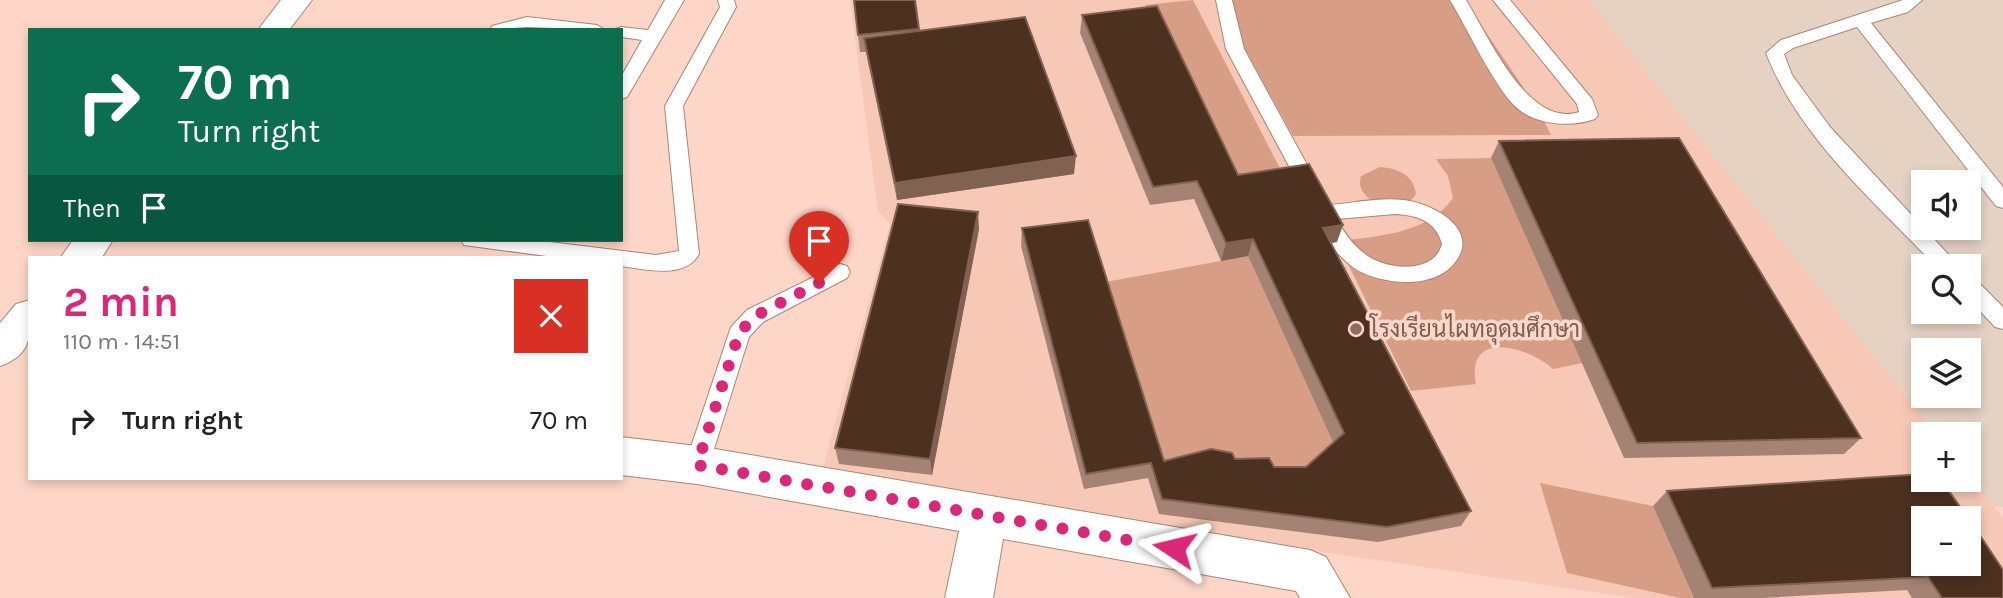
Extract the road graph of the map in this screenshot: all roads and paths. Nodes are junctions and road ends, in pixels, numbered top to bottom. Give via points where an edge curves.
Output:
1 (297, 0) edge
2 (676, 0) edge
3 (726, 0) edge
4 (1224, 0) edge
5 (1458, 0) edge
6 (1501, 0) edge
7 (1914, 0) edge
8 (1861, 21) junction
9 (275, 28) edge
10 (505, 28) edge
11 (580, 28) edge
12 (623, 32) edge
13 (653, 36) junction
14 (623, 87) edge
15 (2003, 201) edge
16 (1324, 214) junction
17 (93, 242) edge
18 (487, 242) edge
19 (536, 248) edge
20 (1938, 254) edge
21 (81, 256) edge
22 (602, 256) edge
23 (623, 258) edge
24 (840, 272) dead end
25 (1981, 298) edge
26 (28, 317) edge
27 (2003, 321) edge
28 (0, 350) edge
29 (0, 357) edge
30 (28, 362) edge
31 (623, 456) edge
32 (697, 465) junction
33 (984, 516) junction
34 (1318, 585) edge
35 (969, 598) edge

1 - 9 street
2 - 13 lane
3 - 23 lane via 728,7 674,106 690,254 667,264
4 - 16 lane via 1236,49
5 - 6 lane via 1518,99 1538,113 1574,120 1589,115 1586,103
7 - 8 lane
8 - 15 lane
8 - 20 lane via 1787,44 1775,53 1778,68 1804,108
10 - 11 lane via 527,22
12 - 13 lane
13 - 14 lane
16 - 16 lane via 1340,243 1364,265 1388,273 1419,275 1441,268 1451,255 1452,237 1443,222 1423,211 1390,207
17 - 21 street
18 - 19 lane
19 - 22 lane
24 - 32 lane via 755,316 739,333
25 - 27 lane
26 - 28 street
29 - 30 street
31 - 32 street
32 - 33 street
33 - 34 street
33 - 35 street

